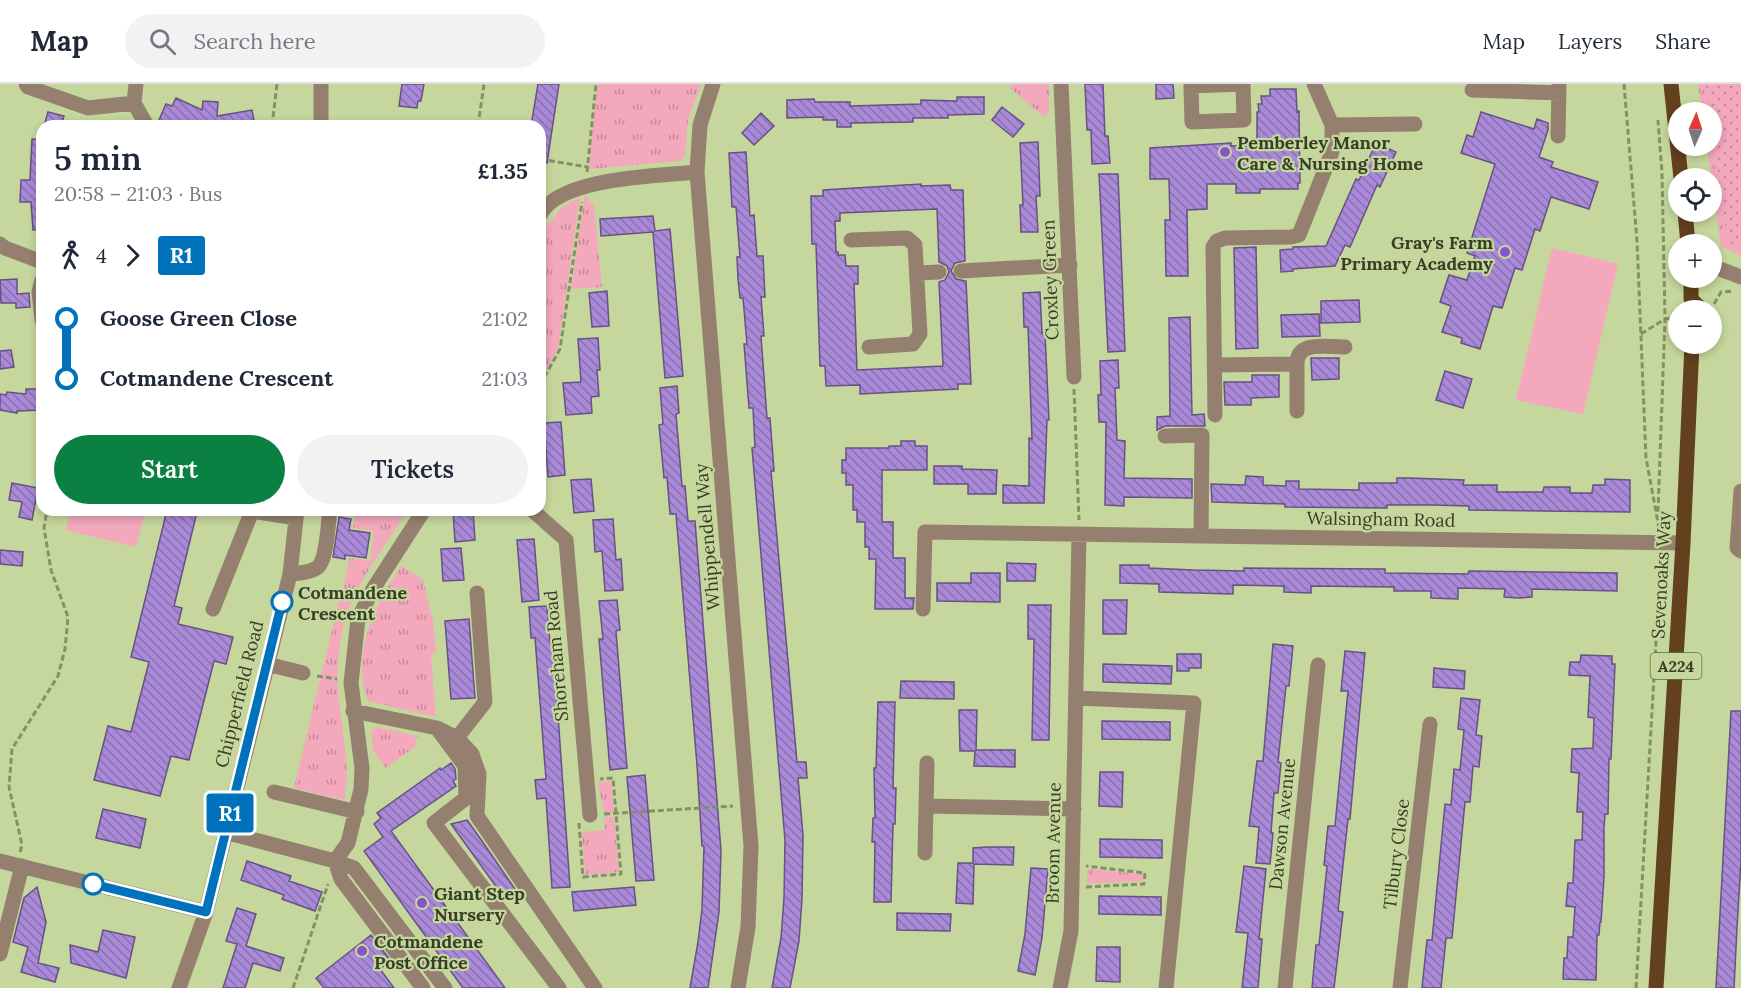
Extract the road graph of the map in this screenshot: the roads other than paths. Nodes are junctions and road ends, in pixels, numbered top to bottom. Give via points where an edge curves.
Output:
1 (26, 84) edge
2 (136, 84) edge
3 (321, 84) edge
4 (713, 84) edge
5 (1061, 84) edge
6 (1314, 84) edge
7 (1671, 84) edge
8 (1559, 88) edge
9 (1472, 90) dead end
10 (134, 103) junction
11 (144, 120) edge
12 (321, 120) edge
13 (1415, 124) dead end
14 (1332, 125) junction
15 (1558, 136) dead end
16 (1680, 168) edge
17 (697, 172) junction
18 (546, 207) edge
19 (851, 240) dead end
20 (0, 244) edge
21 (36, 260) edge
22 (1070, 265) junction
23 (961, 271) dead end
24 (939, 272) dead end
25 (916, 273) junction
26 (1722, 273) edge
27 (1739, 284) edge
28 (869, 347) dead end
29 (1345, 347) dead end
30 (1691, 354) edge
31 (1297, 364) junction
32 (1214, 365) junction
33 (1074, 377) road end
34 (1297, 411) dead end
35 (1215, 415) dead end
36 (1165, 436) dead end
37 (1741, 491) edge
38 (246, 516) edge
39 (296, 516) edge
40 (329, 516) edge
41 (420, 516) edge
42 (539, 516) edge
43 (1079, 534) junction
44 (1201, 536) junction
45 (1683, 543) junction
46 (1741, 551) edge
47 (290, 574) junction
48 (477, 593) dead end
49 (213, 609) dead end
50 (923, 609) dead end
51 (267, 664) junction
52 (1318, 665) dead end
53 (303, 673) dead end
54 (1076, 698) junction
55 (353, 711) junction
56 (1430, 724) dead end
57 (437, 728) junction
58 (457, 738) junction
59 (927, 763) dead end
60 (274, 792) dead end
61 (926, 806) junction
62 (1074, 809) junction
63 (357, 812) junction
64 (590, 815) road end
65 (225, 832) junction
66 (925, 853) dead end
67 (0, 861) edge
68 (335, 861) junction
69 (19, 866) junction
70 (206, 912) junction
71 (0, 954) edge
72 (178, 988) edge
73 (423, 988) edge
74 (445, 988) edge
75 (559, 988) edge
76 (595, 988) edge
77 (738, 988) edge
78 (1060, 988) edge
79 (1166, 988) edge
80 (1285, 988) edge
81 (1400, 988) edge
82 (1656, 988) edge

1 - 10 street via 88,108
2 - 10 street
3 - 12 street
4 - 17 street, Whippendell Way via 700,125
5 - 22 street, Croxley Green
6 - 14 street
7 - 16 main road
8 - 9 street
8 - 15 street
10 - 11 street
13 - 14 street
14 - 32 street via 1332,152 1299,235 1225,238 1212,247
17 - 18 street via 584,186
17 - 77 street, Whippendell Way via 748,805 751,884
19 - 25 street via 907,238 915,245
20 - 21 street
22 - 23 street
22 - 33 street, Croxley Green
24 - 25 street
25 - 28 street via 920,334 913,344
26 - 27 street
29 - 31 street via 1308,347 1301,350
30 - 45 main road, Sevenoaks Way / A224
31 - 32 street
31 - 34 street
32 - 35 street
36 - 44 street via 1202,435
37 - 46 street via 1737,548
38 - 49 street
39 - 47 street, Chipperfield Road
40 - 47 street via 322,561 316,568
41 - 55 street via 372,589 358,619 351,683
42 - 64 street, Shoreham Road via 566,540
43 - 44 street, Walsingham Road
43 - 50 street, Walsingham Road via 924,532
43 - 54 street, Broom Avenue
44 - 45 street, Walsingham Road
45 - 82 main road, Sevenoaks Way / A224
47 - 51 street, Chipperfield Road
48 - 58 street via 485,702
51 - 53 street
51 - 65 street, Chipperfield Road
52 - 80 street, Dawson Avenue
54 - 62 street, Broom Avenue
54 - 79 street via 1194,703
55 - 57 street
55 - 63 street via 362,768
56 - 81 street, Tilbury Close
57 - 58 street
57 - 75 street via 465,766 466,798 434,823
58 - 76 street via 472,754 479,774 477,816
59 - 61 street
60 - 63 street
61 - 62 street
61 - 66 street
62 - 78 street, Broom Avenue via 1071,931
63 - 68 street via 348,843
65 - 68 street
65 - 70 street, Chipperfield Road
67 - 69 street
68 - 73 street via 341,879
68 - 74 street via 354,868
69 - 70 street
69 - 71 street
70 - 72 street, Chipperfield Road

